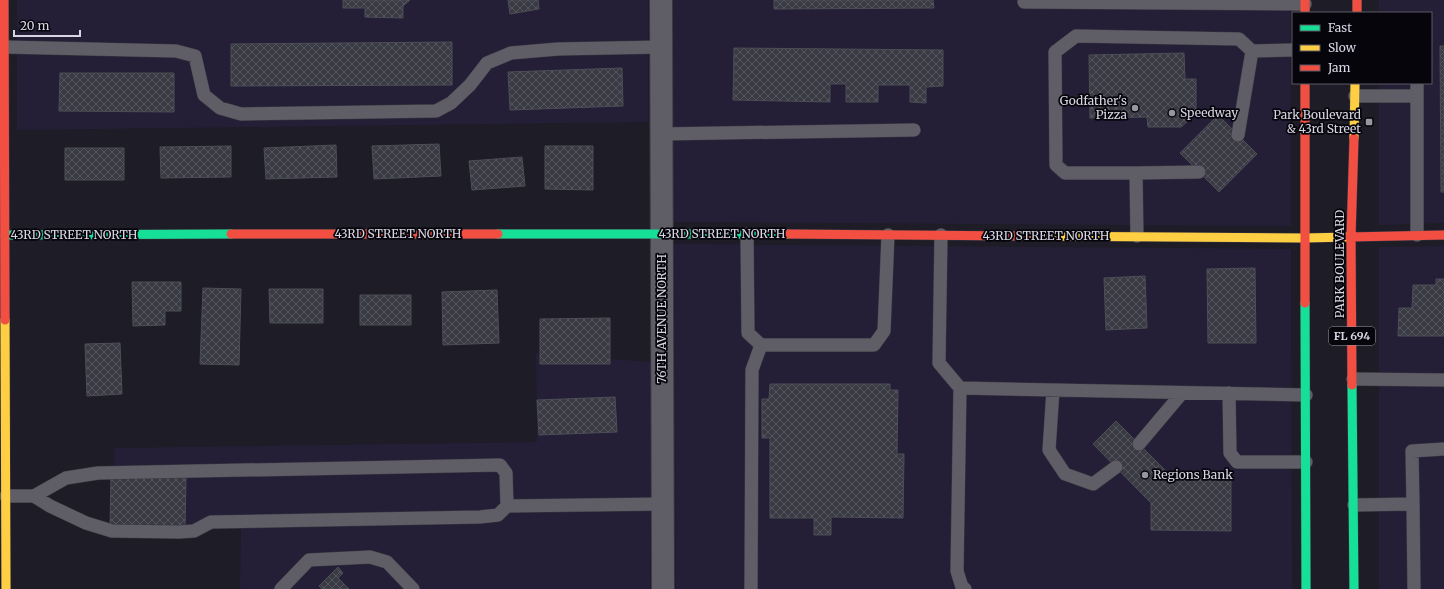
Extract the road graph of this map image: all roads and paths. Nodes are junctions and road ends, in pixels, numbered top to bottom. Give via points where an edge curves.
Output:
1 (4, 0) edge
2 (661, 0) edge
3 (1357, 0) edge
4 (1024, 2) dead end
5 (1305, 6) edge
6 (1357, 12) edge
7 (4, 47) junction
8 (661, 47) junction
9 (1292, 50) edge
10 (1252, 51) junction
11 (2, 75) edge
12 (1305, 84) edge
13 (1355, 89) edge
14 (1417, 89) edge
15 (914, 130) dead end
16 (661, 134) junction
17 (1238, 135) dead end
18 (1199, 172) dead end
19 (1136, 173) junction
20 (662, 233) junction
21 (747, 234) junction
22 (1444, 234) edge
23 (2, 235) edge
24 (888, 235) junction
25 (941, 235) junction
26 (1417, 235) junction
27 (1137, 236) junction
28 (1351, 237) junction
29 (1305, 238) junction
30 (761, 345) junction
31 (1352, 379) junction
32 (1444, 380) edge
33 (960, 388) junction
34 (1053, 390) junction
35 (1182, 393) junction
36 (1229, 393) junction
37 (1306, 396) junction
38 (1139, 444) dead end
39 (1444, 449) edge
40 (1306, 462) junction
41 (1116, 467) dead end
42 (6, 496) junction
43 (34, 496) junction
44 (663, 504) junction
45 (1413, 504) junction
46 (1354, 505) junction
47 (507, 506) junction
48 (6, 589) edge
49 (281, 589) edge
50 (413, 589) edge
51 (663, 589) edge
52 (751, 589) edge
53 (965, 589) edge
54 (1306, 589) edge
55 (1354, 589) edge
56 (1414, 589) edge

1 - 7 street
2 - 8 street, 76TH AVENUE NORTH
3 - 6 street
4 - 5 lane
7 - 8 lane via 176,51 195,56 204,95 220,108 241,114 436,111 451,103 470,85 487,63 511,53 558,49
7 - 11 street
8 - 16 street, 76TH AVENUE NORTH
9 - 10 lane
10 - 17 lane
10 - 19 lane via 1239,39 1076,36 1055,52 1056,165 1065,173
11 - 23 street
12 - 29 street
13 - 14 lane
13 - 28 street, PARK BOULEVARD / FL 694
14 - 26 lane
15 - 16 lane
16 - 20 street, 76TH AVENUE NORTH
18 - 19 lane
19 - 27 lane
20 - 21 street, 43RD STREET NORTH
20 - 23 street, 43RD STREET NORTH
20 - 44 street, 76TH AVENUE NORTH
21 - 24 street, 43RD STREET NORTH
21 - 30 lane via 748,333
22 - 26 street, 43RD STREET NORTH
23 - 42 street
24 - 25 street, 43RD STREET NORTH
24 - 30 lane via 884,331 874,345
25 - 27 street, 43RD STREET NORTH
25 - 33 lane via 939,363
26 - 28 street, 43RD STREET NORTH
27 - 29 street, 43RD STREET NORTH
28 - 29 street, 43RD STREET NORTH
28 - 31 street, PARK BOULEVARD / FL 694
29 - 37 street
30 - 52 lane via 752,370
31 - 32 lane
31 - 46 street, PARK BOULEVARD / FL 694
33 - 34 lane
33 - 53 lane via 957,571
34 - 35 lane
34 - 41 lane via 1049,450 1065,474 1093,484
35 - 36 lane
35 - 38 lane
36 - 37 lane
36 - 40 lane via 1230,453 1237,462
37 - 40 street
39 - 45 lane via 1412,451
40 - 54 street
42 - 43 lane
42 - 48 street
43 - 47 lane via 86,523 112,531 194,531 211,522 480,517 498,515
43 - 47 lane via 66,478 98,473 500,464 506,473
44 - 47 lane
44 - 51 street, 76TH AVENUE NORTH
45 - 46 lane
45 - 56 lane
46 - 55 street, PARK BOULEVARD / FL 694
49 - 50 lane via 309,560 370,558 387,562

